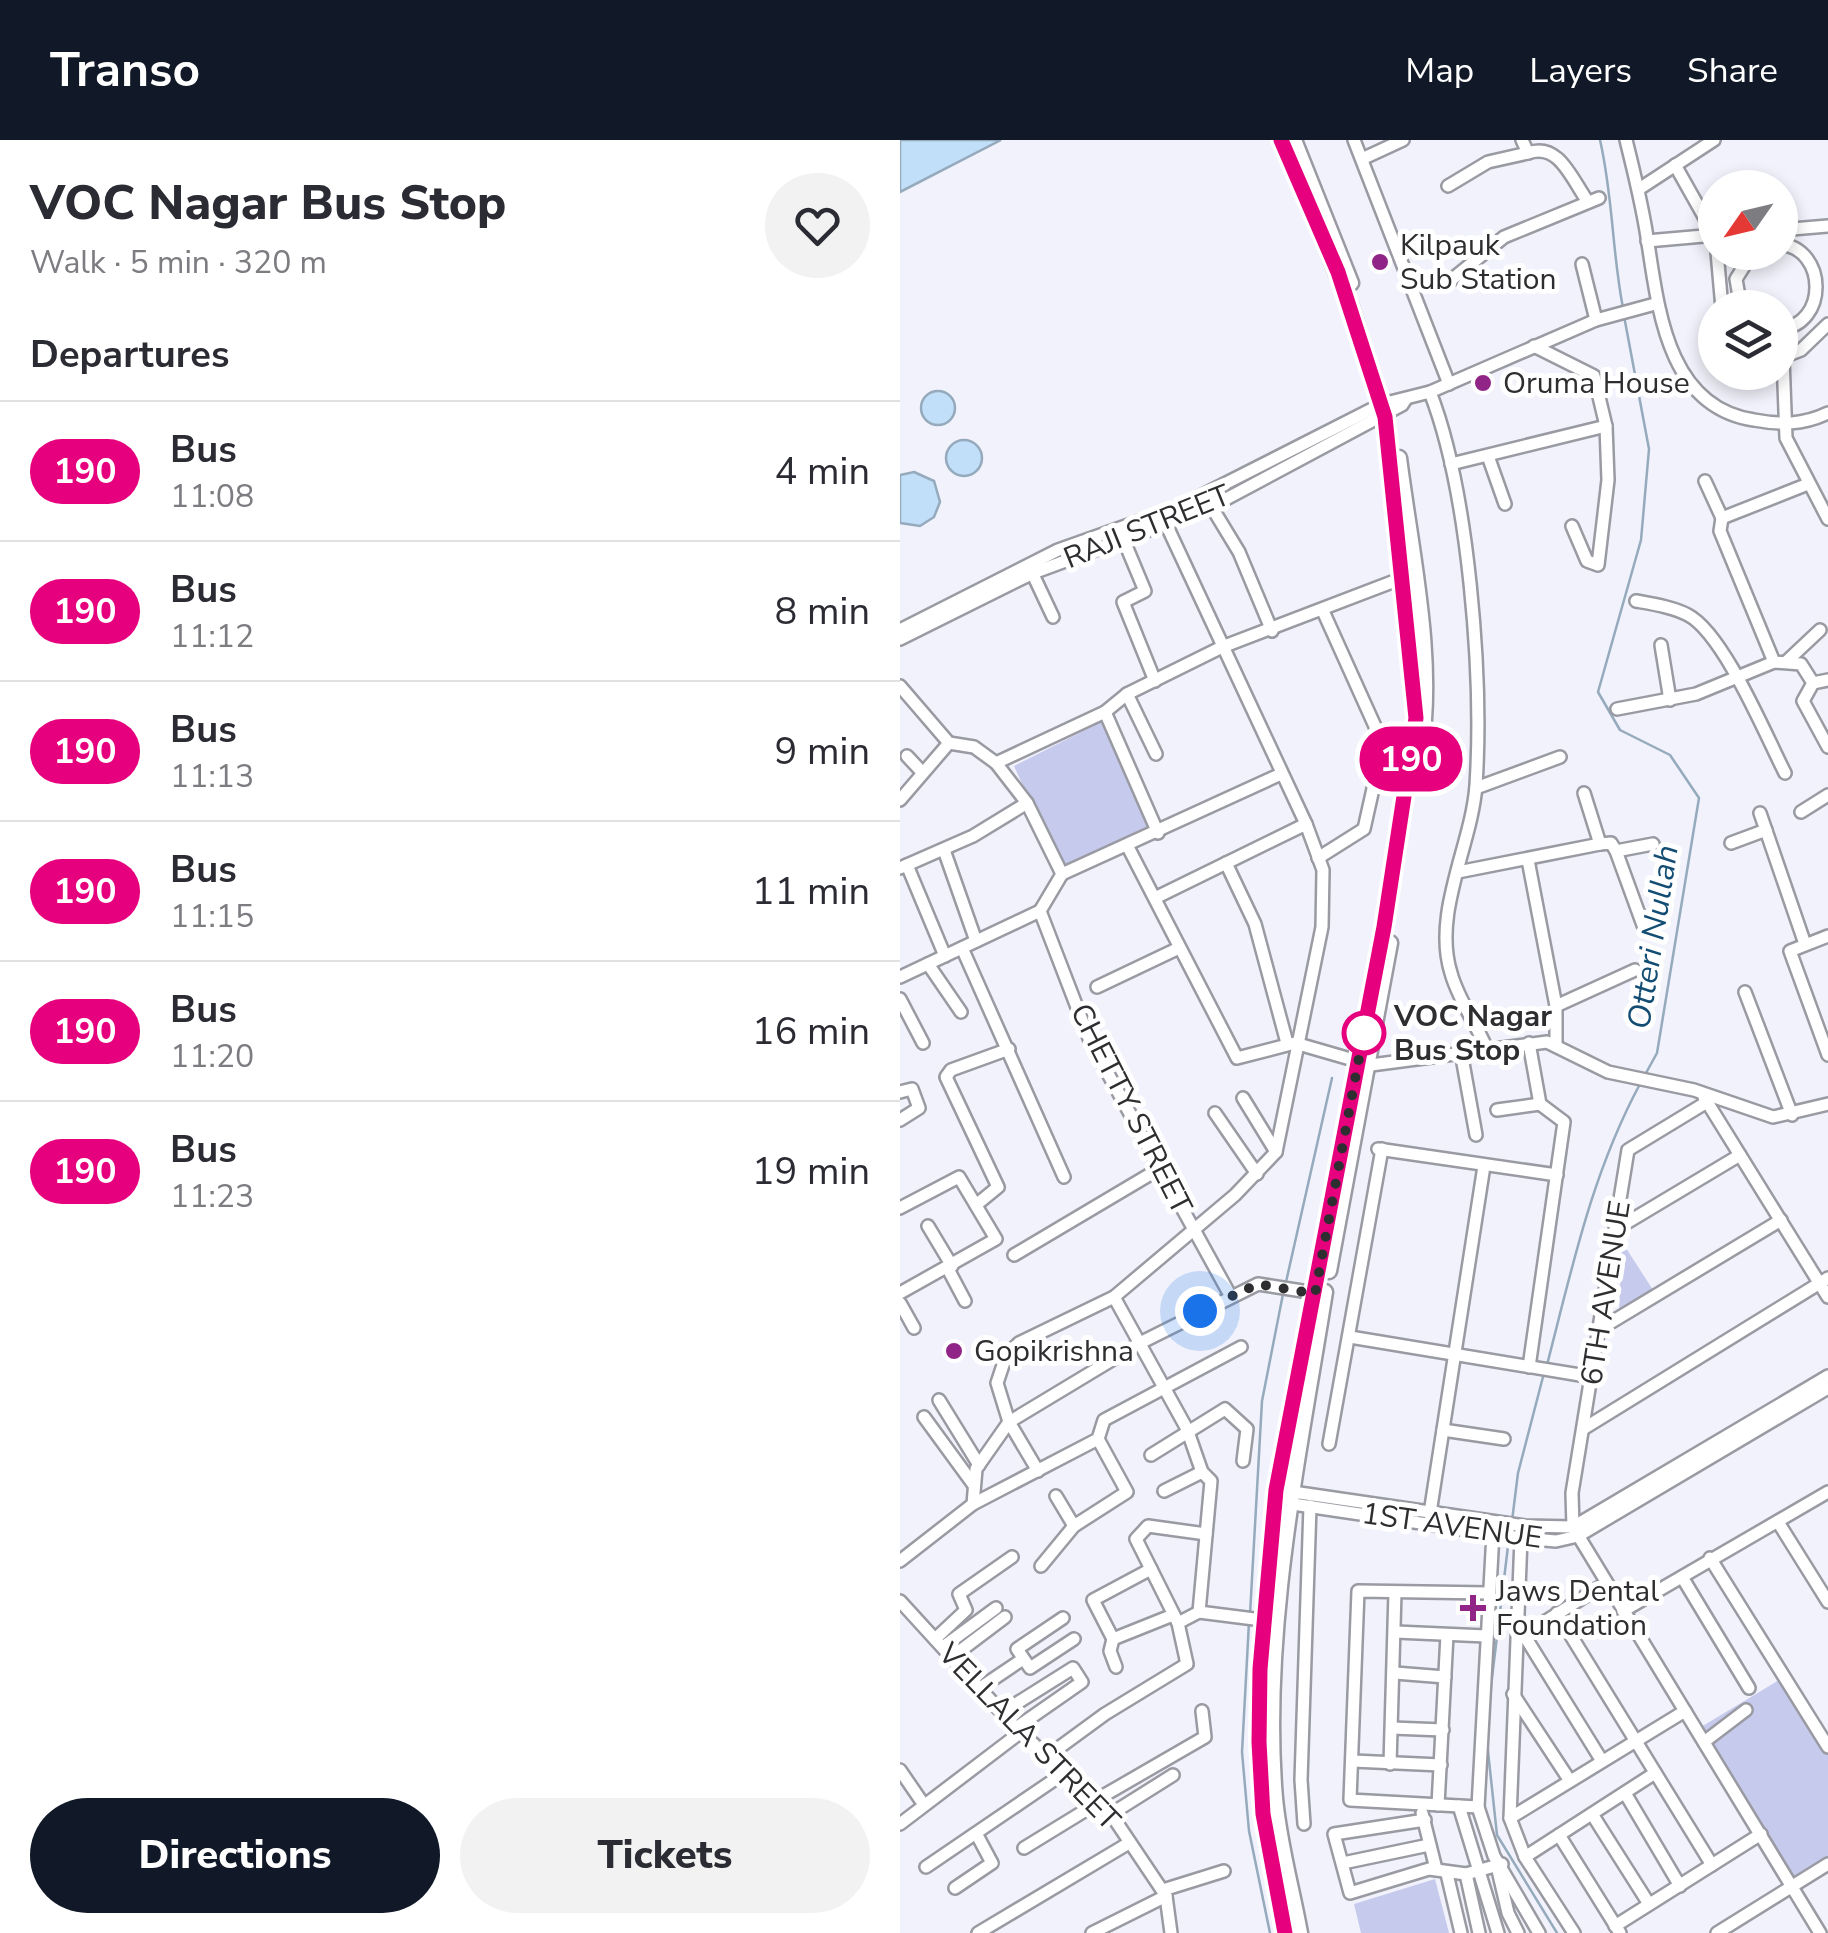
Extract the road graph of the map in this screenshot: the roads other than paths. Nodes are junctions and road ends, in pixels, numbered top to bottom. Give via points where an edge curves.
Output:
1 (1281, 140) edge
2 (1294, 140) edge
3 (1354, 140) edge
4 (1403, 140) edge
5 (1522, 140) edge
6 (1626, 140) edge
7 (1714, 140) edge
8 (1528, 153) junction
9 (1364, 158) junction
10 (1675, 166) junction
11 (1448, 186) dead end
12 (1639, 189) junction
13 (1698, 206) edge
14 (1828, 226) edge
15 (1798, 228) edge
16 (1828, 236) edge
17 (1698, 237) edge
18 (1648, 241) junction
19 (1798, 249) edge
20 (1582, 264) dead end
21 (1450, 281) dead end
22 (1655, 304) junction
23 (1596, 320) junction
24 (1798, 324) edge
25 (1828, 324) edge
26 (1534, 346) junction
27 (1798, 348) edge
28 (1449, 384) junction
29 (1783, 390) edge
30 (1430, 392) junction
31 (1391, 406) junction
32 (1828, 413) edge
33 (1786, 425) junction
34 (1606, 426) junction
35 (1299, 453) junction
36 (1488, 456) junction
37 (1451, 464) junction
38 (1705, 482) dead end
39 (1808, 484) junction
40 (1204, 494) junction
41 (1505, 504) dead end
42 (1211, 506) junction
43 (1722, 518) junction
44 (1828, 520) edge
45 (1166, 524) junction
46 (1572, 526) dead end
47 (1122, 536) junction
48 (1030, 569) junction
49 (1408, 576) junction
50 (1636, 601) dead end
51 (1323, 611) junction
52 (1054, 617) dead end
53 (900, 630) edge
54 (1820, 630) dead end
55 (1272, 631) junction
56 (900, 638) edge
57 (1661, 645) dead end
58 (1222, 647) junction
59 (1781, 661) junction
60 (1736, 676) junction
61 (1828, 680) edge
62 (1156, 681) junction
63 (1814, 683) junction
64 (900, 686) edge
65 (1127, 694) junction
66 (1670, 700) junction
67 (1617, 709) dead end
68 (1106, 712) junction
69 (949, 743) junction
70 (1828, 746) edge
71 (1156, 754) dead end
72 (908, 756) dead end
73 (1560, 757) dead end
74 (996, 763) junction
75 (921, 771) junction
76 (1784, 773) dead end
77 (1281, 774) junction
78 (1476, 788) junction
79 (1584, 793) dead end
80 (1828, 795) edge
81 (900, 800) edge
82 (1027, 802) junction
83 (1760, 812) dead end
84 (1801, 812) dead end
85 (1306, 824) junction
86 (1766, 830) junction
87 (1158, 832) junction
88 (1731, 843) dead end
89 (1600, 844) junction
90 (1654, 844) dead end
91 (1128, 847) junction
92 (944, 850) junction
93 (1616, 851) junction
94 (1318, 858) junction
95 (1528, 860) junction
96 (1226, 864) junction
97 (904, 866) edge
98 (1458, 872) junction
99 (1062, 874) junction
100 (1157, 896) junction
101 (1040, 910) junction
102 (1642, 925) dead end
103 (1828, 936) edge
104 (976, 941) junction
105 (1805, 944) junction
106 (962, 948) junction
107 (1179, 948) junction
108 (945, 956) junction
109 (928, 964) junction
110 (1634, 970) dead end
111 (900, 978) edge
112 (1097, 986) dead end
113 (1745, 992) dead end
114 (900, 999) edge
115 (1556, 1006) junction
116 (961, 1012) dead end
117 (923, 1043) dead end
118 (1291, 1043) junction
119 (1529, 1043) junction
120 (1556, 1043) junction
121 (1009, 1049) junction
122 (1487, 1049) junction
123 (1461, 1052) junction
124 (1828, 1054) edge
125 (1365, 1062) junction
126 (900, 1092) edge
127 (1704, 1097) junction
128 (1243, 1098) dead end
129 (1540, 1104) junction
130 (1828, 1104) edge
131 (1496, 1110) dead end
132 (1215, 1114) dead end
133 (1792, 1115) junction
134 (900, 1120) edge
135 (1476, 1135) dead end
136 (1276, 1152) junction
137 (1740, 1155) junction
138 (1484, 1166) junction
139 (1159, 1169) junction
140 (1257, 1174) junction
141 (1557, 1175) junction
142 (1064, 1176) dead end
143 (976, 1204) junction
144 (900, 1208) edge
145 (1781, 1220) junction
146 (928, 1226) dead end
147 (1618, 1228) junction
148 (1194, 1231) junction
149 (1014, 1255) dead end
150 (950, 1267) junction
151 (1824, 1280) edge
152 (900, 1292) edge
153 (1315, 1294) junction
154 (1230, 1295) junction
155 (1114, 1297) junction
156 (1828, 1298) edge
157 (965, 1301) dead end
158 (900, 1303) edge
159 (914, 1328) dead end
160 (1600, 1329) junction
161 (1350, 1337) junction
162 (1140, 1343) junction
163 (1241, 1347) dead end
164 (1456, 1354) junction
165 (1530, 1367) junction
166 (1828, 1376) edge
167 (1592, 1378) junction
168 (1164, 1388) junction
169 (1828, 1388) edge
170 (939, 1400) dead end
171 (924, 1417) dead end
172 (1009, 1422) junction
173 (1187, 1429) junction
174 (1583, 1429) junction
175 (1443, 1430) junction
176 (1098, 1439) junction
177 (1504, 1439) dead end
178 (1328, 1444) dead end
179 (1152, 1455) dead end
180 (1243, 1460) dead end
181 (979, 1465) junction
182 (1038, 1471) junction
183 (1202, 1472) junction
184 (973, 1484) junction
185 (1164, 1491) dead end
186 (1828, 1492) edge
187 (1056, 1496) dead end
188 (1284, 1496) junction
189 (973, 1504) junction
190 (1310, 1506) junction
191 (1430, 1512) junction
192 (1778, 1522) junction
193 (1074, 1526) junction
194 (1509, 1532) junction
195 (1575, 1532) junction
196 (1206, 1534) junction
197 (1012, 1557) dead end
198 (1710, 1558) junction
199 (900, 1561) edge
200 (1041, 1566) dead end
201 (1152, 1570) junction
202 (1682, 1577) junction
203 (1606, 1583) junction
204 (1395, 1592) junction
205 (1489, 1593) junction
206 (900, 1601) edge
207 (1828, 1602) edge
208 (1623, 1611) junction
209 (1000, 1612) dead end
210 (1199, 1612) junction
211 (1556, 1614) junction
212 (1063, 1618) dead end
213 (1175, 1619) junction
214 (1264, 1621) junction
215 (1280, 1622) junction
216 (1396, 1632) junction
217 (1448, 1636) junction
218 (1486, 1636) junction
219 (1074, 1639) dead end
220 (1112, 1639) junction
221 (1519, 1639) junction
222 (943, 1647) junction
223 (1023, 1658) junction
224 (1116, 1666) dead end
225 (1394, 1673) junction
226 (1446, 1677) junction
227 (980, 1688) junction
228 (1749, 1688) dead end
229 (1513, 1694) junction
230 (1685, 1710) junction
231 (1746, 1710) dead end
232 (1202, 1711) dead end
233 (1003, 1712) junction
234 (1392, 1728) junction
235 (1018, 1730) junction
236 (1443, 1730) junction
237 (1634, 1741) junction
238 (1704, 1742) junction
239 (1828, 1747) edge
240 (1049, 1756) junction
241 (1352, 1761) junction
242 (1602, 1761) junction
243 (1390, 1764) junction
244 (1441, 1765) junction
245 (900, 1770) edge
246 (1067, 1770) junction
247 (1654, 1773) junction
248 (1173, 1775) dead end
249 (1570, 1782) junction
250 (1625, 1793) junction
251 (1097, 1801) junction
252 (924, 1804) junction
253 (1419, 1804) junction
254 (1438, 1805) junction
255 (1459, 1806) junction
256 (1478, 1807) junction
257 (1111, 1814) junction
258 (1592, 1814) junction
259 (1510, 1818) junction
260 (1425, 1820) junction
261 (900, 1824) edge
262 (1304, 1824) dead end
263 (1761, 1834) junction
264 (1559, 1835) junction
265 (977, 1836) junction
266 (1129, 1842) junction
267 (1428, 1845) junction
268 (1024, 1848) dead end
269 (1524, 1858) junction
270 (1343, 1864) junction
271 (1828, 1864) edge
272 (1500, 1865) junction
273 (1712, 1865) junction
274 (926, 1867) dead end
275 (1480, 1869) junction
276 (1224, 1871) dead end
277 (1442, 1872) junction
278 (1466, 1874) junction
279 (1680, 1886) junction
280 (1793, 1886) junction
281 (955, 1888) dead end
282 (1164, 1893) junction
283 (1649, 1904) junction
284 (1618, 1929) edge
285 (978, 1933) edge
286 (1092, 1933) edge
287 (1171, 1933) edge
288 (1285, 1933) edge
289 (1300, 1933) edge
290 (1461, 1933) edge
291 (1479, 1933) edge
292 (1498, 1933) edge
293 (1518, 1933) edge
294 (1539, 1933) edge
295 (1574, 1933) edge
296 (1717, 1933) edge
297 (1820, 1933) edge

1 - 31 main road
2 - 31 main road via 1337,241
3 - 9 street
4 - 9 street
5 - 8 street
6 - 12 street
7 - 10 street
8 - 11 street via 1488,162
8 - 21 street via 1553,151 1593,200 1504,237
9 - 28 street
10 - 12 street
10 - 13 street
12 - 18 street
14 - 15 street
14 - 16 street
17 - 18 street
18 - 22 street
19 - 24 street via 1812,260 1821,287 1812,314
20 - 23 street
22 - 23 street, RAJI STREET
22 - 33 street via 1682,372 1713,404 1747,420
23 - 26 street, RAJI STREET
25 - 27 street
26 - 28 street, RAJI STREET
26 - 34 street via 1594,376
28 - 30 street, RAJI STREET
29 - 33 street
30 - 31 street, RAJI STREET
30 - 37 street
31 - 35 street, RAJI STREET
31 - 49 main road
32 - 33 street
33 - 39 street
34 - 36 street
34 - 46 street via 1608,480 1598,566 1587,561
35 - 40 street, RAJI STREET
35 - 42 street, RAJI STREET
36 - 37 street
36 - 41 street
37 - 78 street via 1468,577
38 - 43 street
39 - 43 street
39 - 44 street
40 - 42 street
40 - 48 street, RAJI STREET
42 - 45 street, RAJI STREET
42 - 55 street
43 - 59 street via 1720,531
45 - 47 street, RAJI STREET
45 - 58 street
47 - 48 street, RAJI STREET
47 - 62 street via 1145,591 1124,602
48 - 52 street
48 - 53 street, RAJI STREET
48 - 56 street, RAJI STREET
49 - 51 street
49 - 125 main road via 1425,725
50 - 60 street via 1694,619
51 - 55 street
51 - 94 street via 1384,744 1364,829
54 - 59 street
55 - 58 street
57 - 66 street
58 - 62 street
58 - 77 street
59 - 60 street
59 - 63 street via 1802,664
60 - 66 street
60 - 76 street
61 - 63 street
62 - 65 street
63 - 70 street via 1803,702
64 - 69 street
65 - 68 street
65 - 71 street
66 - 67 street
68 - 74 street
68 - 87 street
69 - 74 street via 974,747
69 - 75 street
72 - 75 street
73 - 78 street
74 - 82 street
75 - 81 street
77 - 85 street
77 - 87 street
78 - 98 street
79 - 89 street
80 - 84 street
82 - 92 street
82 - 99 street
83 - 86 street
85 - 94 street
85 - 96 street
86 - 88 street
86 - 105 street
87 - 91 street
89 - 93 street via 1612,843
89 - 95 street
90 - 93 street
91 - 99 street
91 - 100 street
92 - 97 street
92 - 104 street
93 - 102 street
94 - 118 street via 1322,927
95 - 98 street
95 - 115 street
96 - 100 street
96 - 118 street via 1255,924
97 - 108 street
98 - 122 street via 1448,930 1450,972
99 - 101 street
100 - 107 street
101 - 104 street
101 - 139 street, CHETTY STREET via 1090,1041
103 - 105 street
104 - 106 street
105 - 124 street via 1790,951
106 - 108 street
106 - 121 street
107 - 112 street
107 - 118 street via 1234,1056
108 - 109 street
109 - 111 street
109 - 116 street
110 - 115 street
113 - 133 street
114 - 117 street
115 - 120 street
118 - 125 street
118 - 136 street
119 - 120 street
119 - 122 street
119 - 129 street
120 - 127 street via 1620,1076
121 - 142 street
121 - 143 street via 946,1077 998,1187
122 - 123 street
123 - 125 street
123 - 135 street
125 - 153 main road
125 - 188 main road
126 - 134 street via 912,1090 919,1108
127 - 133 street via 1773,1118
127 - 137 street
127 - 147 street, 6TH AVENUE via 1628,1150
128 - 136 street
129 - 131 street
129 - 141 street via 1564,1122
130 - 133 street
132 - 140 street
136 - 140 street
137 - 145 street
137 - 147 street
138 - 141 street
138 - 161 street via 1380,1149
138 - 164 street
139 - 148 street, CHETTY STREET
139 - 149 street
140 - 148 street
141 - 165 street
143 - 144 street via 961,1178
143 - 150 street via 995,1242
145 - 151 street
145 - 160 street
146 - 150 street
147 - 160 street, 6TH AVENUE
148 - 154 street, CHETTY STREET
148 - 155 street
150 - 152 street
150 - 157 street
151 - 156 street
151 - 174 street
153 - 154 street via 1258,1284
153 - 188 main road
154 - 162 street
155 - 162 street
155 - 172 street via 1019,1343 1006,1356 997,1383
158 - 159 street
160 - 167 street, 6TH AVENUE
161 - 164 street
161 - 178 street
162 - 168 street
162 - 172 street
163 - 168 street
164 - 165 street
164 - 175 street
165 - 167 street
166 - 195 street, 1ST AVENUE
167 - 174 street, 6TH AVENUE
168 - 173 street
168 - 176 street via 1104,1420
169 - 195 street, 1ST AVENUE
170 - 181 street
171 - 184 street
172 - 181 street
172 - 182 street
173 - 179 street
173 - 180 street via 1225,1408 1247,1428
173 - 183 street
174 - 195 street, 6TH AVENUE via 1572,1493
175 - 177 street
175 - 191 street
176 - 182 street
176 - 193 street via 1127,1492
181 - 184 street
182 - 189 street
183 - 185 street
183 - 196 street via 1211,1481
184 - 189 street
186 - 192 street
187 - 193 street
188 - 190 street, 1ST AVENUE
188 - 191 street, 1ST AVENUE
188 - 214 main road
188 - 215 main road
189 - 199 street
190 - 194 street, 1ST AVENUE
190 - 262 street
191 - 194 street, 1ST AVENUE
192 - 198 street
192 - 207 street
193 - 200 street
194 - 195 street, 1ST AVENUE
194 - 205 street
194 - 221 street
195 - 203 street
196 - 201 street via 1148,1526 1136,1539
196 - 210 street
197 - 222 street via 959,1594 966,1610
198 - 202 street
198 - 239 street
201 - 213 street
201 - 220 street via 1093,1600
202 - 208 street
202 - 228 street
203 - 208 street
203 - 211 street
204 - 205 street
204 - 216 street
204 - 241 street via 1358,1591
205 - 218 street
206 - 222 street, VELLALA STREET
208 - 230 street
209 - 222 street
210 - 213 street
210 - 214 street
211 - 221 street
211 - 237 street
212 - 223 street via 1017,1649
213 - 220 street
213 - 240 street via 1186,1664
214 - 215 street
214 - 288 main road via 1263,1814
215 - 289 main road via 1275,1800
216 - 217 street
216 - 225 street
217 - 218 street
217 - 226 street
218 - 256 street
219 - 223 street via 1030,1668
220 - 224 street
221 - 229 street
221 - 242 street
222 - 227 street, VELLALA STREET
223 - 227 street
225 - 226 street
225 - 234 street
226 - 236 street
227 - 233 street, VELLALA STREET
229 - 249 street
229 - 259 street
230 - 237 street
230 - 238 street
231 - 238 street
232 - 251 street via 1205,1737
233 - 235 street, VELLALA STREET
233 - 235 street via 1073,1668 1082,1682
234 - 236 street
234 - 243 street
235 - 240 street, VELLALA STREET
235 - 252 street
236 - 244 street
237 - 242 street
237 - 247 street
238 - 263 street
240 - 246 street, VELLALA STREET
241 - 243 street
241 - 253 street via 1350,1800
242 - 249 street
243 - 244 street
244 - 254 street
245 - 252 street
246 - 251 street, VELLALA STREET
246 - 265 street
247 - 250 street
247 - 273 street
248 - 257 street
249 - 259 street
250 - 258 street
250 - 279 street
251 - 257 street, VELLALA STREET
251 - 268 street
252 - 261 street
253 - 254 street
253 - 260 street
254 - 255 street
255 - 256 street
255 - 275 street
256 - 272 street
257 - 266 street, VELLALA STREET
258 - 264 street
258 - 283 street
259 - 269 street
260 - 267 street
260 - 270 street via 1334,1834
263 - 273 street
263 - 280 street
264 - 269 street
264 - 284 street
265 - 274 street
265 - 281 street via 992,1863
266 - 282 street, VELLALA STREET
266 - 285 street
267 - 270 street
267 - 277 street
269 - 295 street
270 - 277 street via 1350,1893
271 - 280 street
272 - 275 street
272 - 293 street
272 - 294 street
273 - 279 street
275 - 278 street
275 - 292 street
276 - 282 street
277 - 278 street
277 - 290 street
278 - 291 street
279 - 283 street
280 - 296 street
280 - 297 street
282 - 286 street
282 - 287 street, VELLALA STREET
283 - 284 street

